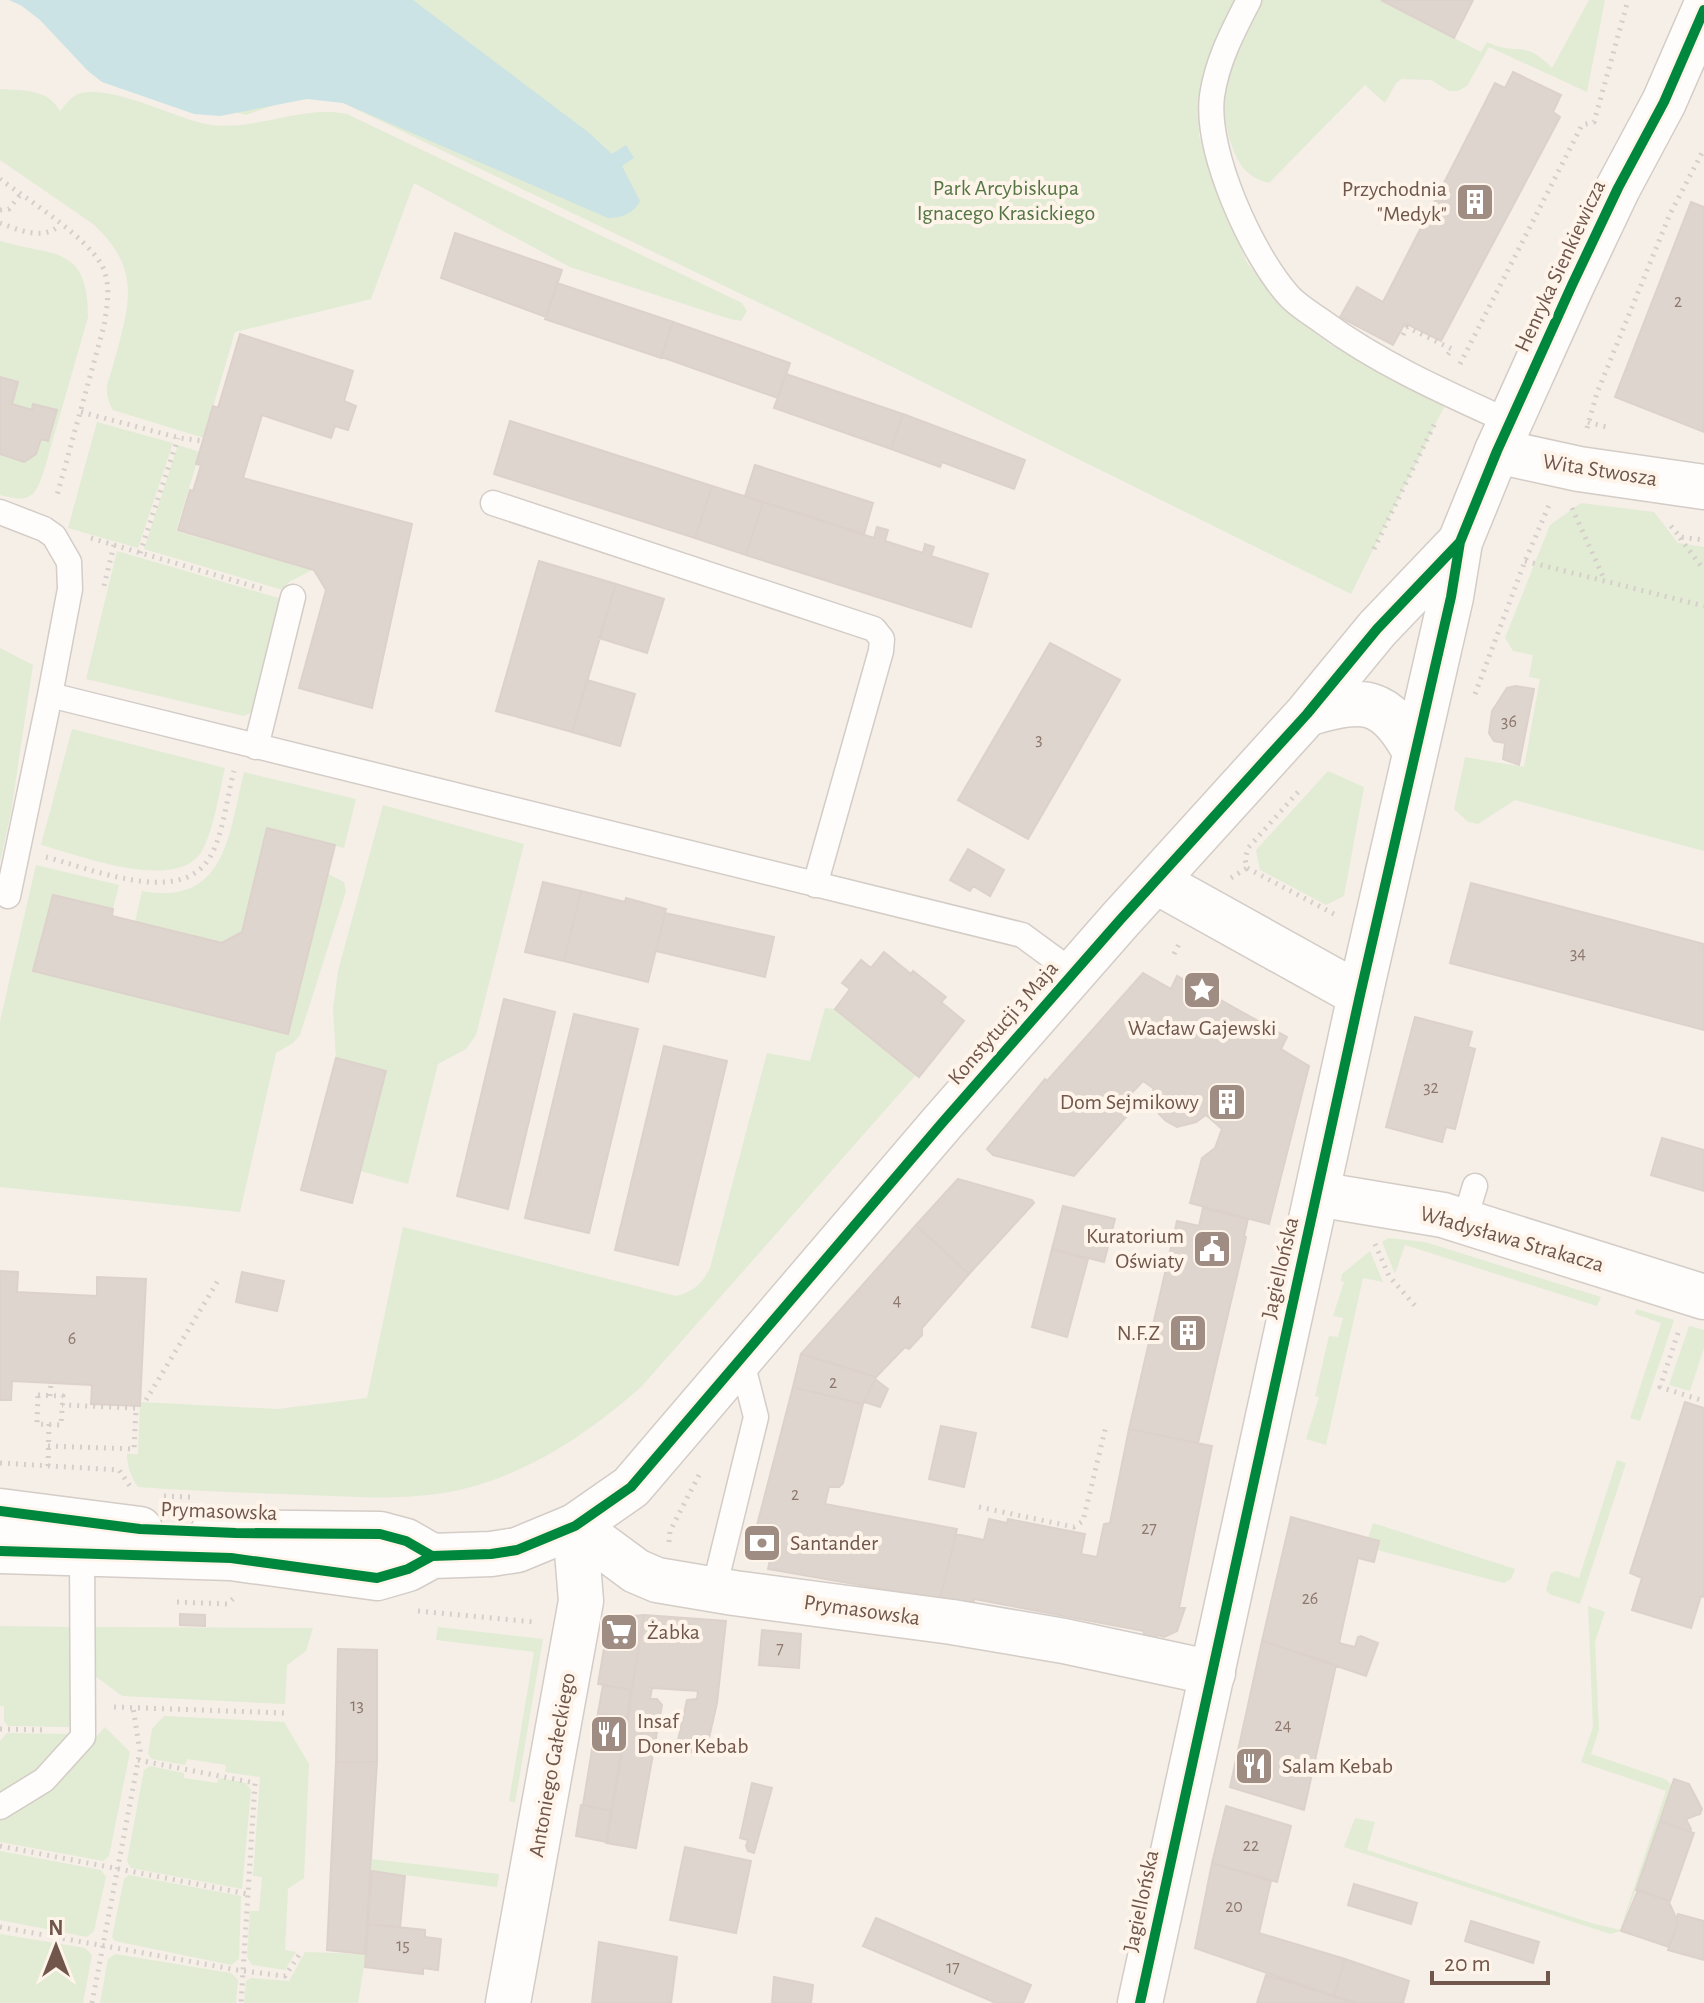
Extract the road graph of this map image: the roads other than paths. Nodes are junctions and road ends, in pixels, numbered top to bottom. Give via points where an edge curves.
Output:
1 (1249, 0) edge
2 (1704, 10) edge
3 (1704, 81) edge
4 (1664, 102) junction
5 (1504, 437) junction
6 (1704, 487) edge
7 (493, 503) dead end
8 (0, 512) edge
9 (1460, 542) junction
10 (293, 597) road end
11 (50, 695) junction
12 (1307, 714) junction
13 (256, 747) junction
14 (1415, 752) junction
15 (1157, 882) junction
16 (815, 885) junction
17 (8, 896) road end
18 (1074, 973) junction
19 (1360, 995) junction
20 (1317, 1194) junction
21 (1692, 1312) edge
22 (741, 1358) junction
23 (0, 1511) edge
24 (575, 1526) junction
25 (0, 1551) edge
26 (82, 1552) junction
27 (432, 1556) junction
28 (714, 1589) junction
29 (1213, 1673) junction
30 (0, 1807) edge
31 (508, 2003) edge
32 (1140, 2003) edge

1 - 5 lane via 1216,73 1211,100 1214,136 1230,192 1261,259 1291,298 1354,345 1449,395
2 - 4 street, Henryka Sienkiewicza
3 - 4 street
4 - 5 street, Henryka Sienkiewicza via 1618,188
5 - 6 street, Wita Stwosza via 1579,469
5 - 9 street, Henryka Sienkiewicza
7 - 16 lane via 874,629 882,639 881,651
8 - 11 lane via 46,526 69,562 70,589
9 - 12 street, Konstytucji 3 Maja via 1377,629
9 - 14 street, Jagiellońska
10 - 13 lane
11 - 13 lane
11 - 17 lane
12 - 14 street via 1334,705 1380,708 1394,718
12 - 15 street, Konstytucji 3 Maja
13 - 16 lane
14 - 19 street, Jagiellońska
15 - 18 street, Konstytucji 3 Maja
15 - 19 street
16 - 18 lane via 1022,935
18 - 22 street, Konstytucji 3 Maja
19 - 20 street, Jagiellońska
20 - 21 street, Władysława Strakacza via 1423,1210 1470,1204
20 - 29 street, Jagiellońska
22 - 24 street, Konstytucji 3 Maja via 631,1487
22 - 28 lane via 756,1417
23 - 27 street, Prymasowska via 140,1529 380,1534
24 - 27 street, Prymasowska via 517,1550
24 - 28 street, Prymasowska via 646,1576
24 - 31 street, Antoniego Gałeckiego via 581,1601
25 - 26 street, Prymasowska
26 - 27 street, Prymasowska via 231,1558 377,1578
26 - 30 lane via 85,1733 44,1780
28 - 29 street, Prymasowska via 955,1612
29 - 32 street, Jagiellońska

